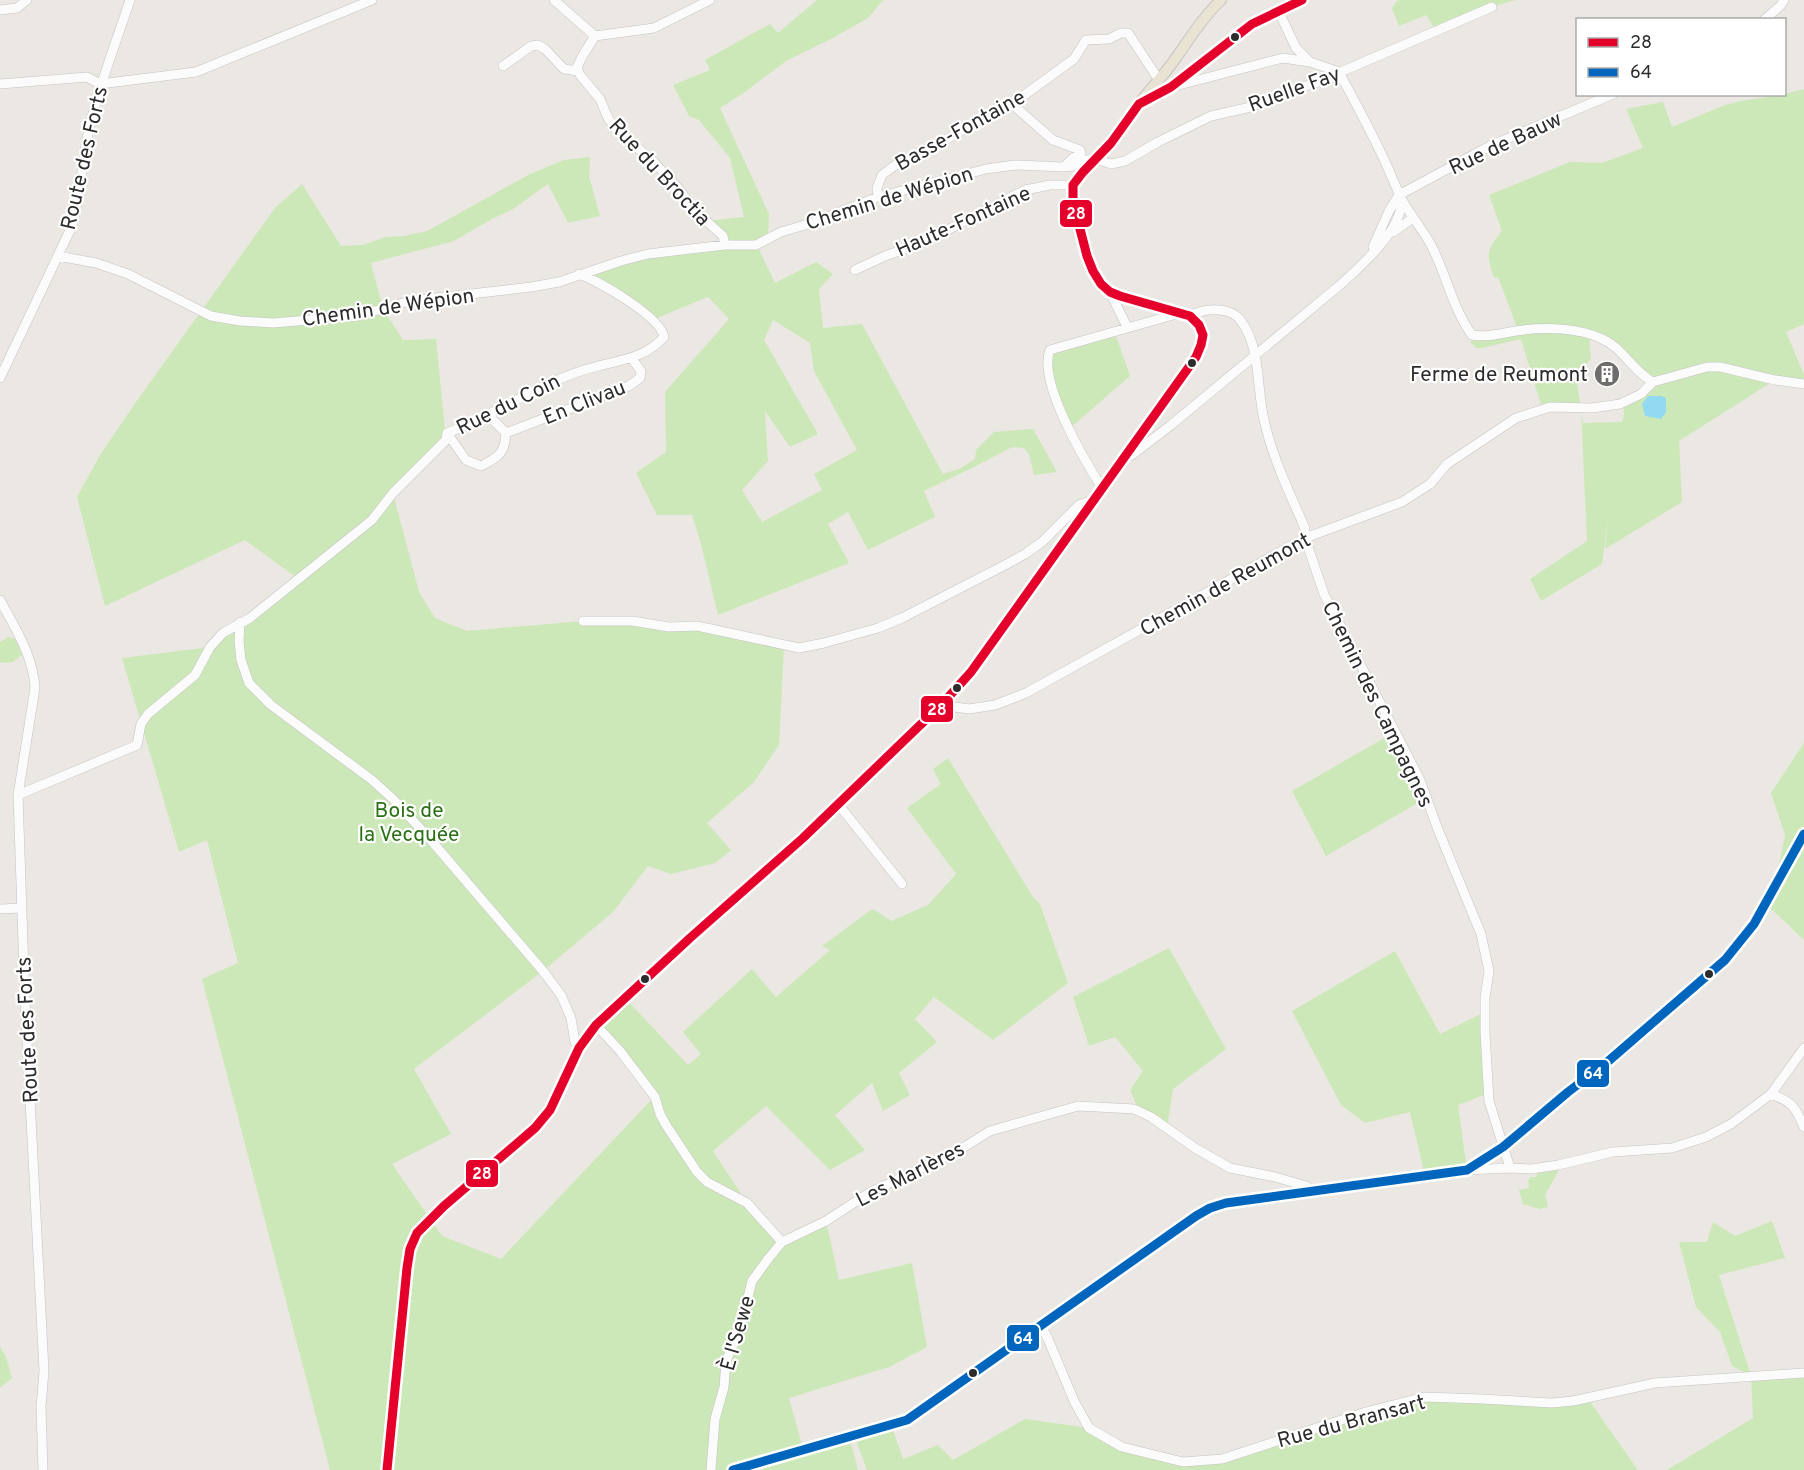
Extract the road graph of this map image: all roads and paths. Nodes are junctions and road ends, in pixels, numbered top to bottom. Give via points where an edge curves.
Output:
1 (27, 0) edge
2 (129, 0) edge
3 (372, 0) edge
4 (554, 0) edge
5 (710, 0) edge
6 (1221, 0) edge
7 (1302, 0) edge
8 (1784, 0) edge
9 (1492, 7) dead end
10 (0, 10) edge
11 (1278, 12) junction
12 (1766, 18) edge
13 (595, 36) junction
14 (1310, 62) junction
15 (503, 66) dead end
16 (578, 71) junction
17 (1339, 72) junction
18 (1159, 80) junction
19 (0, 84) edge
20 (100, 84) junction
21 (1171, 87) junction
22 (1608, 96) edge
23 (1012, 104) junction
24 (1139, 104) junction
25 (1096, 159) junction
26 (1064, 167) junction
27 (1073, 185) junction
28 (1399, 195) junction
29 (878, 197) junction
30 (1413, 218) junction
31 (1386, 238) junction
32 (725, 245) junction
33 (756, 245) joint
34 (58, 256) junction
35 (1364, 263) junction
36 (855, 270) dead end
37 (579, 274) junction
38 (1110, 292) junction
39 (1185, 314) junction
40 (1127, 327) junction
41 (1255, 356) junction
42 (632, 359) junction
43 (0, 378) edge
44 (1653, 382) junction
45 (1804, 384) edge
46 (488, 416) junction
47 (506, 433) junction
48 (447, 434) junction
49 (1124, 458) junction
50 (1102, 488) junction
51 (1094, 500) junction
52 (1305, 538) junction
53 (0, 600) edge
54 (583, 621) dead end
55 (240, 622) junction
56 (940, 705) junction
57 (18, 795) junction
58 (838, 804) junction
59 (1804, 834) edge
60 (902, 884) dead end
61 (22, 908) junction
62 (0, 909) edge
63 (596, 1025) junction
64 (1804, 1047) edge
65 (579, 1048) junction
66 (1771, 1094) junction
67 (1804, 1127) edge
68 (1503, 1147) junction
69 (1510, 1168) junction
70 (1467, 1170) junction
71 (1312, 1191) junction
72 (782, 1242) junction
73 (1041, 1326) junction
74 (1804, 1373) edge
75 (43, 1470) edge
76 (387, 1470) edge
77 (711, 1470) edge
78 (733, 1470) edge

1 - 10 street via 17,8
2 - 20 street, Route des Forts
3 - 20 street via 196,72
4 - 13 street
5 - 13 street via 654,28
6 - 18 main road
7 - 11 street
8 - 12 street
9 - 17 street, Ruelle Fay
11 - 14 street via 1296,48
11 - 21 street via 1252,24
13 - 16 street
14 - 17 street
14 - 21 street via 1283,57
15 - 16 street, Rue du Broctia via 538,45 564,69
16 - 32 street, Rue du Broctia via 600,99 616,130 653,160 691,207 723,236
17 - 25 street, Ruelle Fay via 1251,107 1211,116 1125,161 1111,164
17 - 28 street via 1382,153
18 - 23 street, Basse-Fontaine via 1133,38 1121,33 1109,39 1086,40 1074,59
18 - 24 main road
19 - 20 street via 87,77
20 - 34 street, Route des Forts via 78,205
21 - 24 street
22 - 28 street, Rue de Bauw via 1490,146
23 - 26 street via 1053,140 1080,150 1081,154
23 - 29 street, Basse-Fontaine via 898,163 882,175
24 - 25 main road
25 - 26 street, Chemin de Wépion
25 - 27 main road
26 - 29 street, Chemin de Wépion via 990,168
27 - 36 street, Haute-Fontaine via 1050,184 1025,190 922,243
27 - 38 main road via 1073,202 1087,256 1101,284
28 - 30 street
28 - 31 street via 1401,205
28 - 35 street
29 - 33 street, Chemin de Wépion
30 - 31 street
30 - 44 street via 1430,243 1472,335 1495,336 1522,330 1580,331 1602,338
31 - 35 street
32 - 33 street, Rue du Broctia
32 - 37 street, Chemin de Wépion via 648,254
34 - 37 street, Chemin de Wépion via 128,274 211,316 273,323 357,316 410,301 531,287
34 - 43 street, Route des Forts
35 - 41 street
37 - 42 street, Rue du Coin via 619,294 663,330 664,337 656,346
38 - 39 main road
38 - 40 street
39 - 40 street, Chemin des Campagnes
39 - 41 street, Chemin des Campagnes via 1220,310 1240,319
39 - 49 main road via 1198,323 1203,343
40 - 50 street, Chemin des Campagnes via 1050,350 1047,358 1062,413
41 - 49 street
41 - 52 street, Chemin des Campagnes via 1264,423 1305,529
42 - 46 street, Rue du Coin via 559,378
42 - 47 street, En Clivau via 640,378 629,386
44 - 45 street, Chemin de Reumont via 1721,367
44 - 52 street, Chemin de Reumont via 1641,394 1620,404 1550,407 1516,418 1447,464 1430,484 1402,502
46 - 47 street
46 - 48 street, Rue du Coin
47 - 48 street via 506,447 497,458 481,466 466,460
48 - 55 street, Rue du Coin via 446,440 372,520
49 - 50 main road
50 - 51 main road
51 - 54 street via 1079,506 1042,542 1005,565 903,618 824,644 799,648 697,626
51 - 56 main road via 970,672
52 - 56 street, Chemin de Reumont via 1026,693 995,705 969,709
52 - 68 street, Chemin des Campagnes via 1324,594 1420,780 1480,934 1489,970 1485,1033 1489,1101
53 - 57 street, Route des Forts via 34,672 35,688
55 - 57 street, Rue du Coin via 210,647 195,675 148,714 141,724 137,745
55 - 65 street via 241,660 249,683 271,705 372,780 429,838 561,995
56 - 58 main road
57 - 61 street, Route des Forts
58 - 60 street
58 - 63 main road
59 - 68 street via 1754,924 1725,960 1648,1029
61 - 62 street
61 - 75 street, Route des Forts via 44,1371 40,1407
63 - 65 main road
63 - 72 street via 655,1097 666,1125 697,1172 707,1182 747,1203
64 - 66 street
65 - 76 main road via 550,1110 535,1128 417,1233 410,1249 403,1298
66 - 67 street via 1792,1105
66 - 69 street via 1731,1124 1686,1145 1613,1152 1541,1168
68 - 69 street, Chemin des Campagnes
68 - 70 street
69 - 70 street
70 - 71 street
71 - 72 street, Les Marlères via 1275,1177 1230,1168 1134,1109 1078,1106 990,1131
71 - 73 street via 1226,1203 1203,1211
72 - 77 street, È l'Sewe via 752,1281 740,1329 726,1361
73 - 74 street, Rue du Bransart via 1089,1428 1122,1447 1183,1462 1222,1459 1424,1397 1552,1403 1661,1382
73 - 78 street via 907,1420

